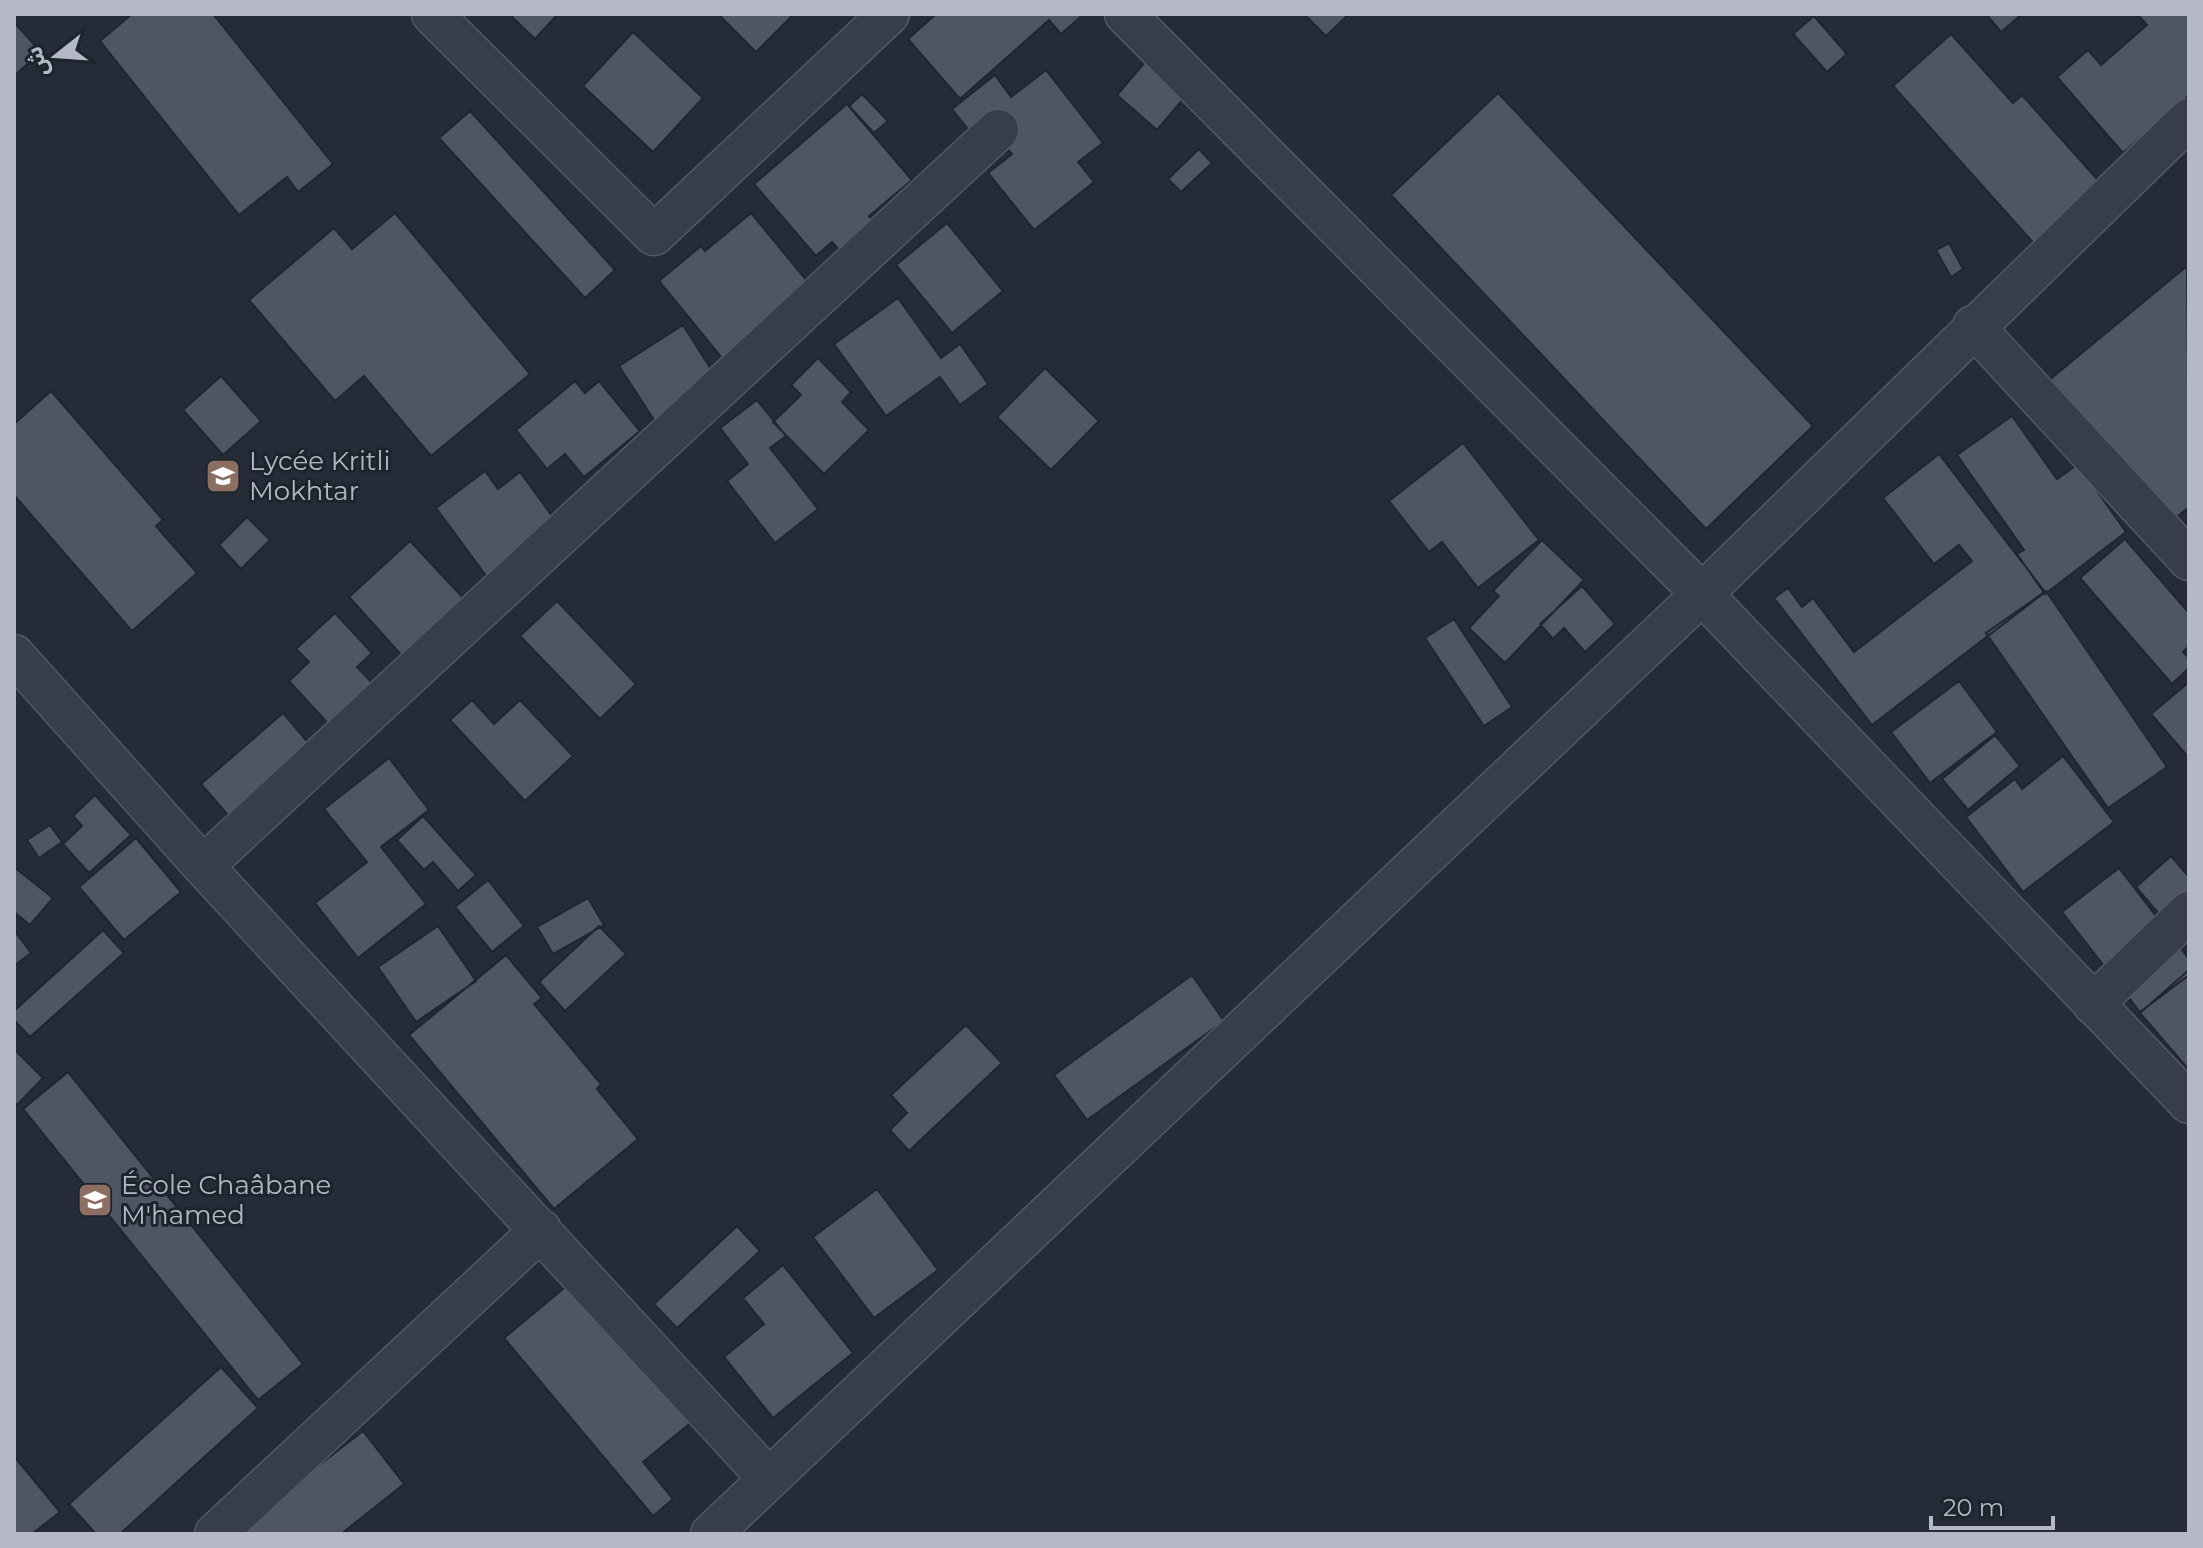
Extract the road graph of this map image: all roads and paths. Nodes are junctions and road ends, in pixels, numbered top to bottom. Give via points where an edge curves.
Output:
1 (432, 14) edge
2 (889, 14) edge
3 (1125, 14) edge
4 (998, 130) dead end
5 (2184, 134) edge
6 (1973, 326) junction
7 (2189, 560) edge
8 (1702, 594) junction
9 (14, 655) edge
10 (203, 866) junction
11 (2189, 912) edge
12 (2093, 1004) junction
13 (2189, 1103) edge
14 (541, 1230) junction
15 (769, 1479) junction
16 (215, 1534) edge
17 (711, 1534) edge

1 - 2 street via 654,235
3 - 8 street
4 - 10 street
5 - 6 street
6 - 7 street
6 - 8 street
8 - 12 street
8 - 15 street
9 - 10 street
10 - 14 street
11 - 12 street
12 - 13 street
14 - 15 street
14 - 16 street
15 - 17 street

